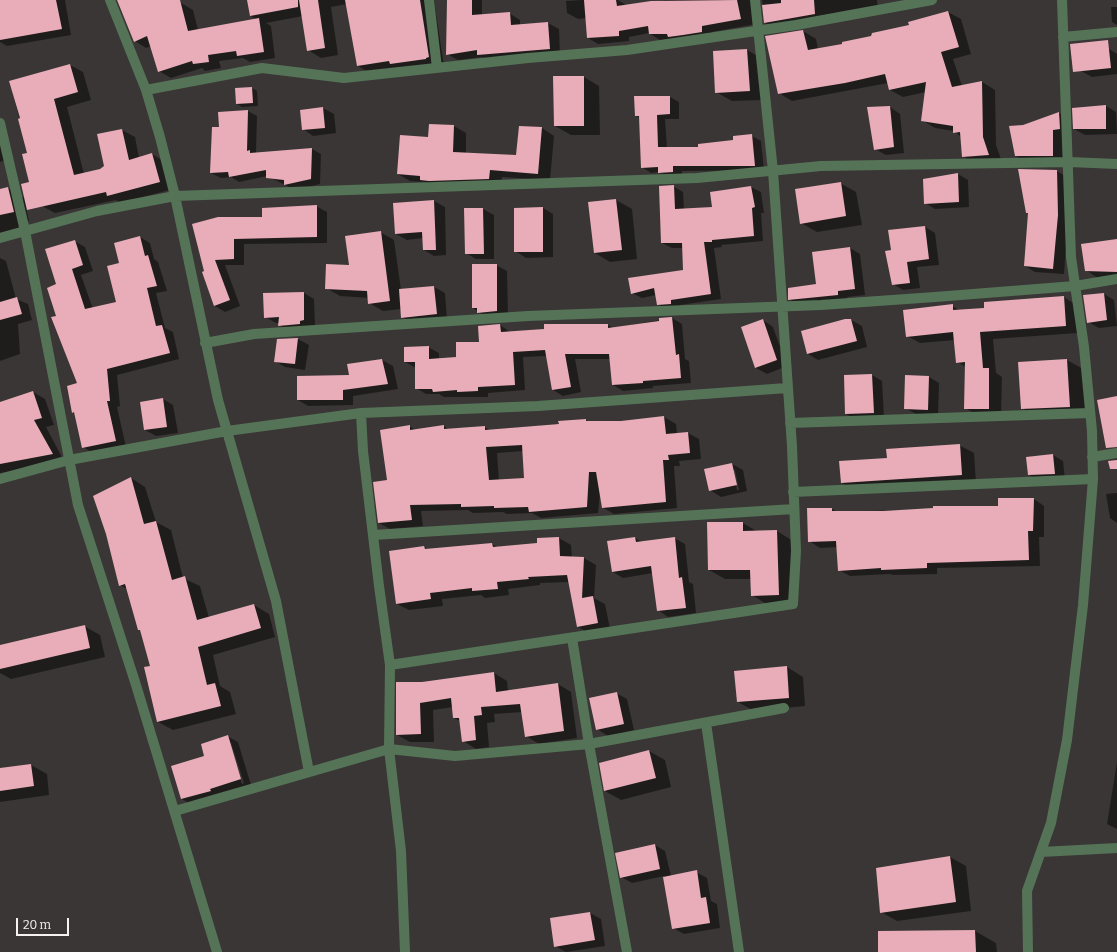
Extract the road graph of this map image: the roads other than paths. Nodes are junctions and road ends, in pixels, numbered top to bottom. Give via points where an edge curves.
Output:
1 (110, 0) edge
2 (429, 0) edge
3 (755, 0) edge
4 (932, 0) edge
5 (1062, 0) edge
6 (758, 31) junction
7 (1117, 32) edge
8 (1063, 37) junction
9 (437, 68) junction
10 (146, 90) junction
11 (0, 123) edge
12 (1069, 162) junction
13 (1117, 164) edge
14 (773, 171) junction
15 (175, 196) junction
16 (25, 231) junction
17 (0, 238) edge
18 (1117, 279) edge
19 (1075, 286) junction
20 (781, 306) junction
21 (205, 343) junction
22 (787, 388) junction
23 (361, 413) junction
24 (1090, 413) junction
25 (790, 423) junction
26 (227, 430) junction
27 (1117, 453) edge
28 (1092, 457) junction
29 (68, 460) junction
30 (0, 479) edge
31 (1092, 479) junction
32 (793, 492) junction
33 (794, 509) junction
34 (373, 535) junction
35 (572, 638) junction
36 (390, 665) junction
37 (784, 708) dead end
38 (706, 723) junction
39 (589, 744) junction
40 (389, 749) junction
41 (309, 772) junction
42 (175, 811) junction
43 (1117, 848) edge
44 (1041, 852) junction
45 (217, 952) edge
46 (405, 952) edge
47 (628, 952) edge
48 (739, 952) edge
49 (1028, 952) edge

1 - 10 street
2 - 9 street
3 - 6 street
4 - 6 street
5 - 8 street
6 - 9 street via 627,50
6 - 14 street
7 - 8 street
8 - 12 street
9 - 10 street via 344,78 262,68
10 - 15 street
11 - 16 street
12 - 13 street
12 - 14 street via 821,166
12 - 19 street via 1071,257
14 - 15 street via 650,180
14 - 20 street
15 - 16 street via 97,211
15 - 21 street
16 - 17 street
16 - 29 street
18 - 19 street
19 - 20 street
19 - 24 street
20 - 21 street via 528,316 254,334
20 - 22 street
21 - 26 street
22 - 23 street via 538,406
22 - 25 street
23 - 26 street
23 - 34 street
24 - 25 street
24 - 28 street
25 - 32 street
26 - 29 street
26 - 41 street via 276,601
27 - 28 street
28 - 31 street
29 - 30 street
29 - 42 street via 78,505
31 - 32 street
31 - 44 street via 1083,605 1067,740 1051,823
32 - 33 street
33 - 34 street
33 - 35 street via 794,604
34 - 36 street
35 - 36 street
35 - 39 street
36 - 40 street
37 - 38 street
38 - 39 street
38 - 48 street
39 - 40 street via 455,756
39 - 47 street
40 - 41 street
40 - 46 street via 401,851
41 - 42 street
42 - 45 street
43 - 44 street
44 - 49 street via 1027,891

